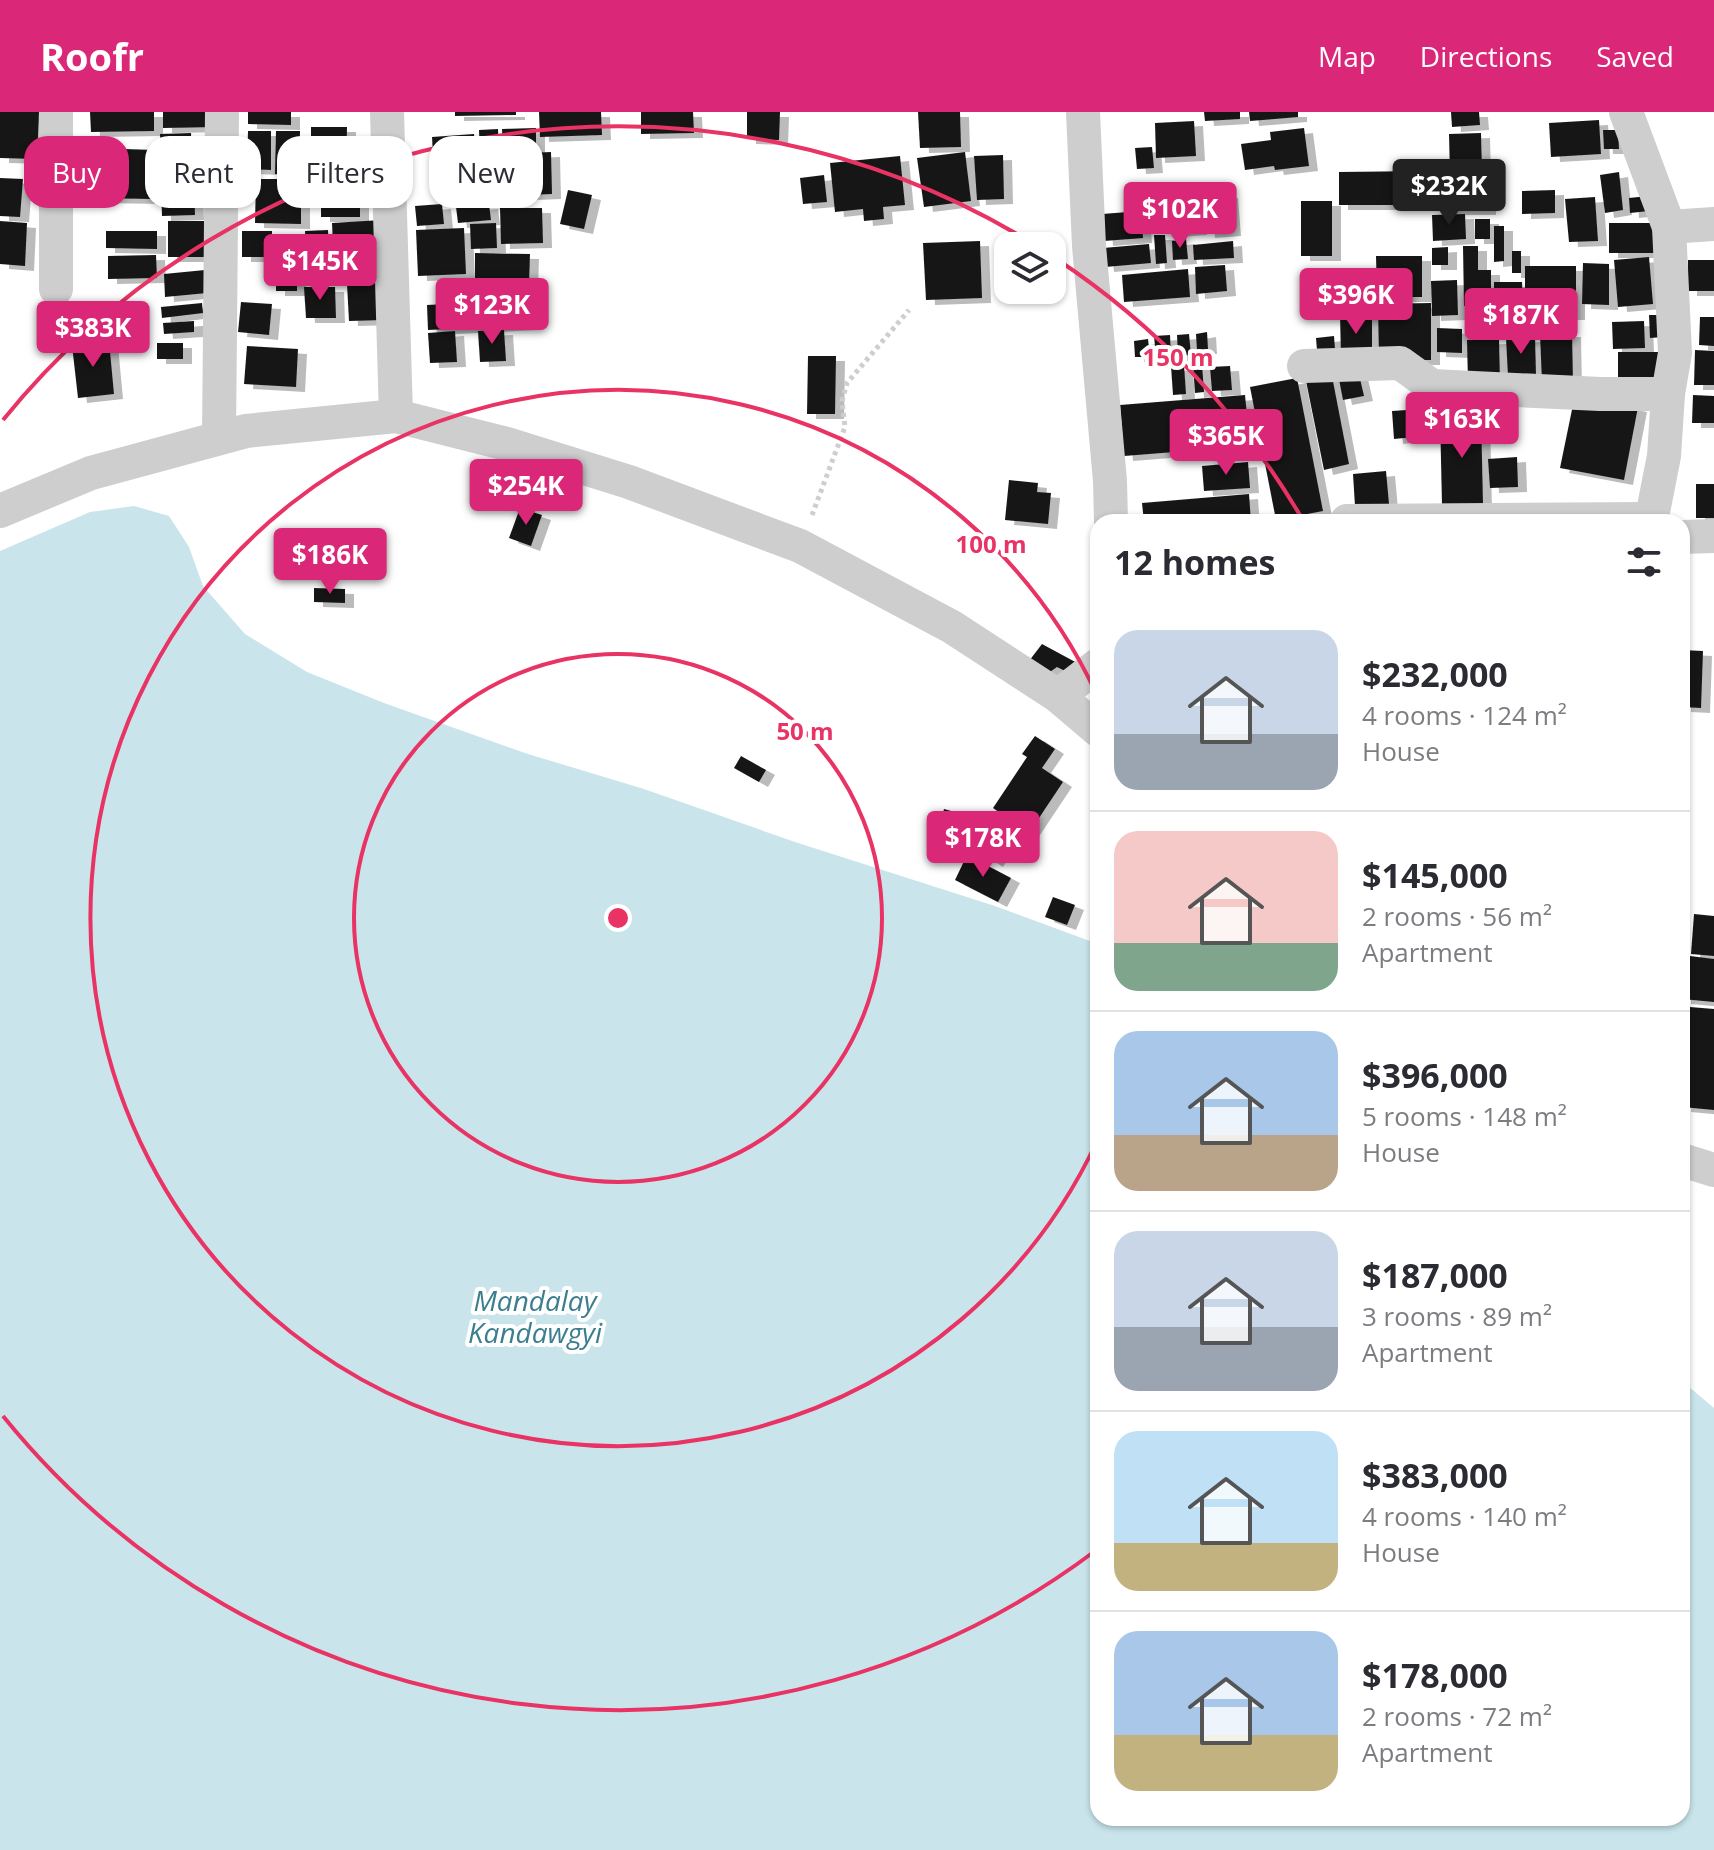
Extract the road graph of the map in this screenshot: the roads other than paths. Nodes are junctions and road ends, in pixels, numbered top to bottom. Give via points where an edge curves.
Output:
1 (56, 112) edge
2 (222, 112) edge
3 (387, 112) edge
4 (1083, 112) edge
5 (1626, 112) edge
6 (1714, 224) edge
7 (1669, 227) junction
8 (56, 289) dead end
9 (1304, 366) dead end
10 (1668, 394) junction
11 (396, 416) junction
12 (219, 438) junction
13 (0, 511) edge
14 (1111, 514) edge
15 (1652, 514) edge
16 (1714, 536) edge
17 (1690, 537) edge
18 (1090, 671) edge
19 (1058, 696) junction
20 (1090, 723) edge
21 (1690, 1162) edge
22 (1714, 1170) edge

1 - 8 street
2 - 12 street
3 - 11 street
4 - 14 street
5 - 7 street
6 - 7 street
7 - 10 street via 1675,353
9 - 10 street via 1400,363 1432,386
10 - 15 street via 1664,456
11 - 12 street
11 - 19 street via 629,482 800,546 952,627
12 - 13 street via 91,473
16 - 17 street
18 - 19 street
19 - 20 street
21 - 22 street

